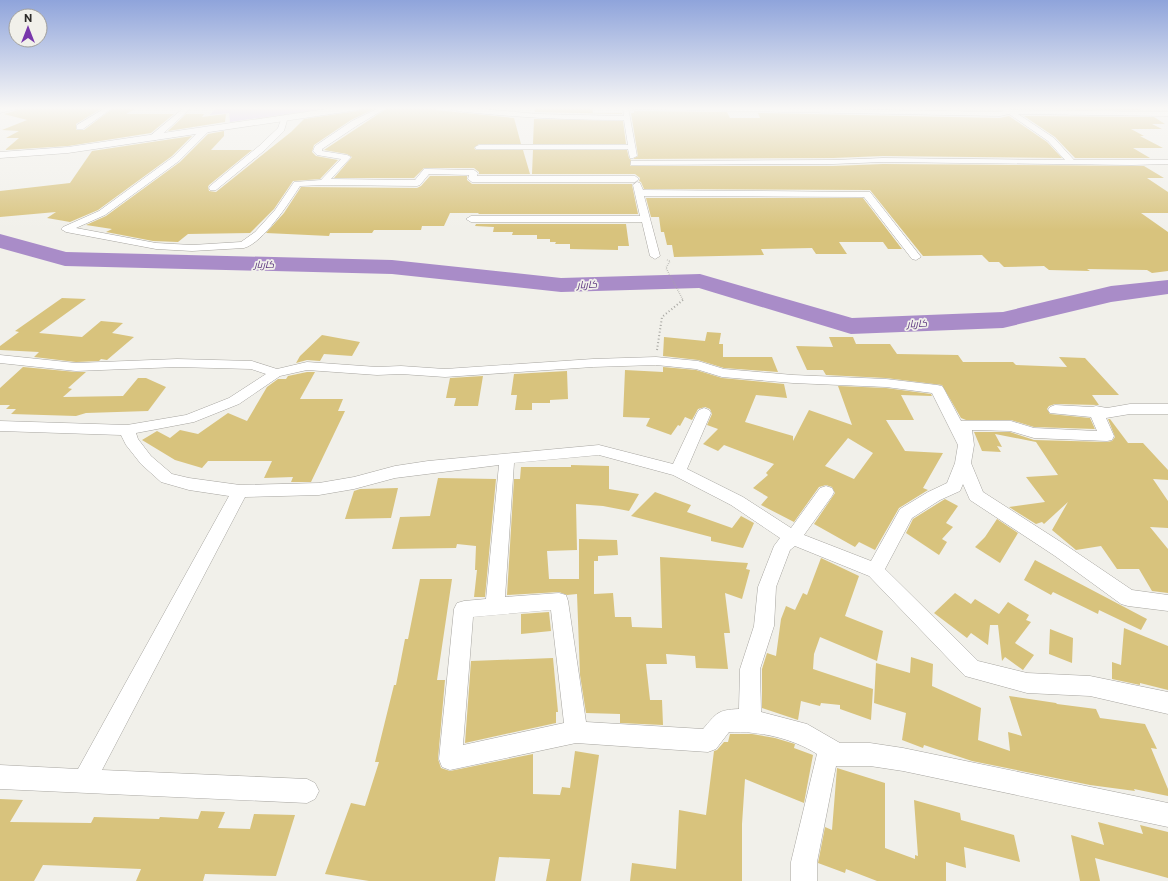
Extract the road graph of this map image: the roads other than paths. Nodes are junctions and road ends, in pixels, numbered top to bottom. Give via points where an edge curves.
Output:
1 (81, 148) edge
2 (187, 148) edge
3 (262, 148) edge
4 (318, 148) edge
5 (632, 148) edge
6 (1061, 148) edge
7 (0, 155) edge
8 (1071, 162) junction
9 (1168, 162) edge
10 (634, 163) junction
11 (635, 178) junction
12 (324, 182) junction
13 (213, 188) dead end
14 (639, 193) junction
15 (471, 219) dead end
16 (646, 219) junction
17 (655, 256) dead end
18 (916, 256) dead end
19 (0, 359) edge
20 (276, 373) junction
21 (1168, 409) edge
22 (1055, 410) dead end
23 (1096, 411) junction
24 (704, 412) dead end
25 (0, 426) edge
26 (127, 430) junction
27 (966, 445) junction
28 (507, 459) junction
29 (963, 463) junction
30 (678, 471) junction
31 (240, 491) junction
32 (826, 492) dead end
33 (793, 538) junction
34 (875, 571) junction
35 (1168, 603) edge
36 (495, 606) junction
37 (1168, 703) edge
38 (750, 720) junction
39 (576, 732) junction
40 (837, 754) junction
41 (0, 777) edge
42 (84, 781) junction
43 (307, 791) dead end
44 (1168, 815) edge
45 (804, 881) edge

1 - 7 street
2 - 12 street via 176,159 102,213 66,229 156,246 192,248 244,245 278,212 297,184
3 - 13 street
4 - 12 street via 320,153 347,157
5 - 10 street
6 - 8 street
8 - 9 street
8 - 10 street via 882,160
10 - 11 street
11 - 12 street via 472,179 474,173 427,171 417,183
11 - 14 street
14 - 16 street
14 - 18 street via 867,194
15 - 16 street
16 - 17 street
19 - 20 street via 76,367 177,363 252,365
20 - 26 street via 234,401 189,419
20 - 27 street via 307,366 445,372 656,361 698,365 722,373 886,383 937,389
21 - 23 street via 1130,409 1107,413
22 - 23 street
23 - 27 street via 1107,436 1034,433 1011,426 964,425
24 - 30 street
25 - 26 street
26 - 31 street via 131,442 166,478
27 - 29 street
28 - 30 street via 599,450
28 - 31 street via 395,472 319,489
28 - 36 street
29 - 34 street via 954,487 906,514
29 - 35 street via 976,496 1128,598
30 - 33 street via 737,501
31 - 42 street
32 - 33 street
33 - 34 street
33 - 38 street via 783,546 767,587 764,626 750,669
34 - 37 street via 972,669 1027,683 1090,686
36 - 39 street via 559,601
36 - 39 street via 464,609 450,759
38 - 39 street via 724,721 708,741
38 - 40 street via 808,735
40 - 44 street via 883,756
40 - 45 street via 827,757 804,862
41 - 42 street
42 - 43 street

